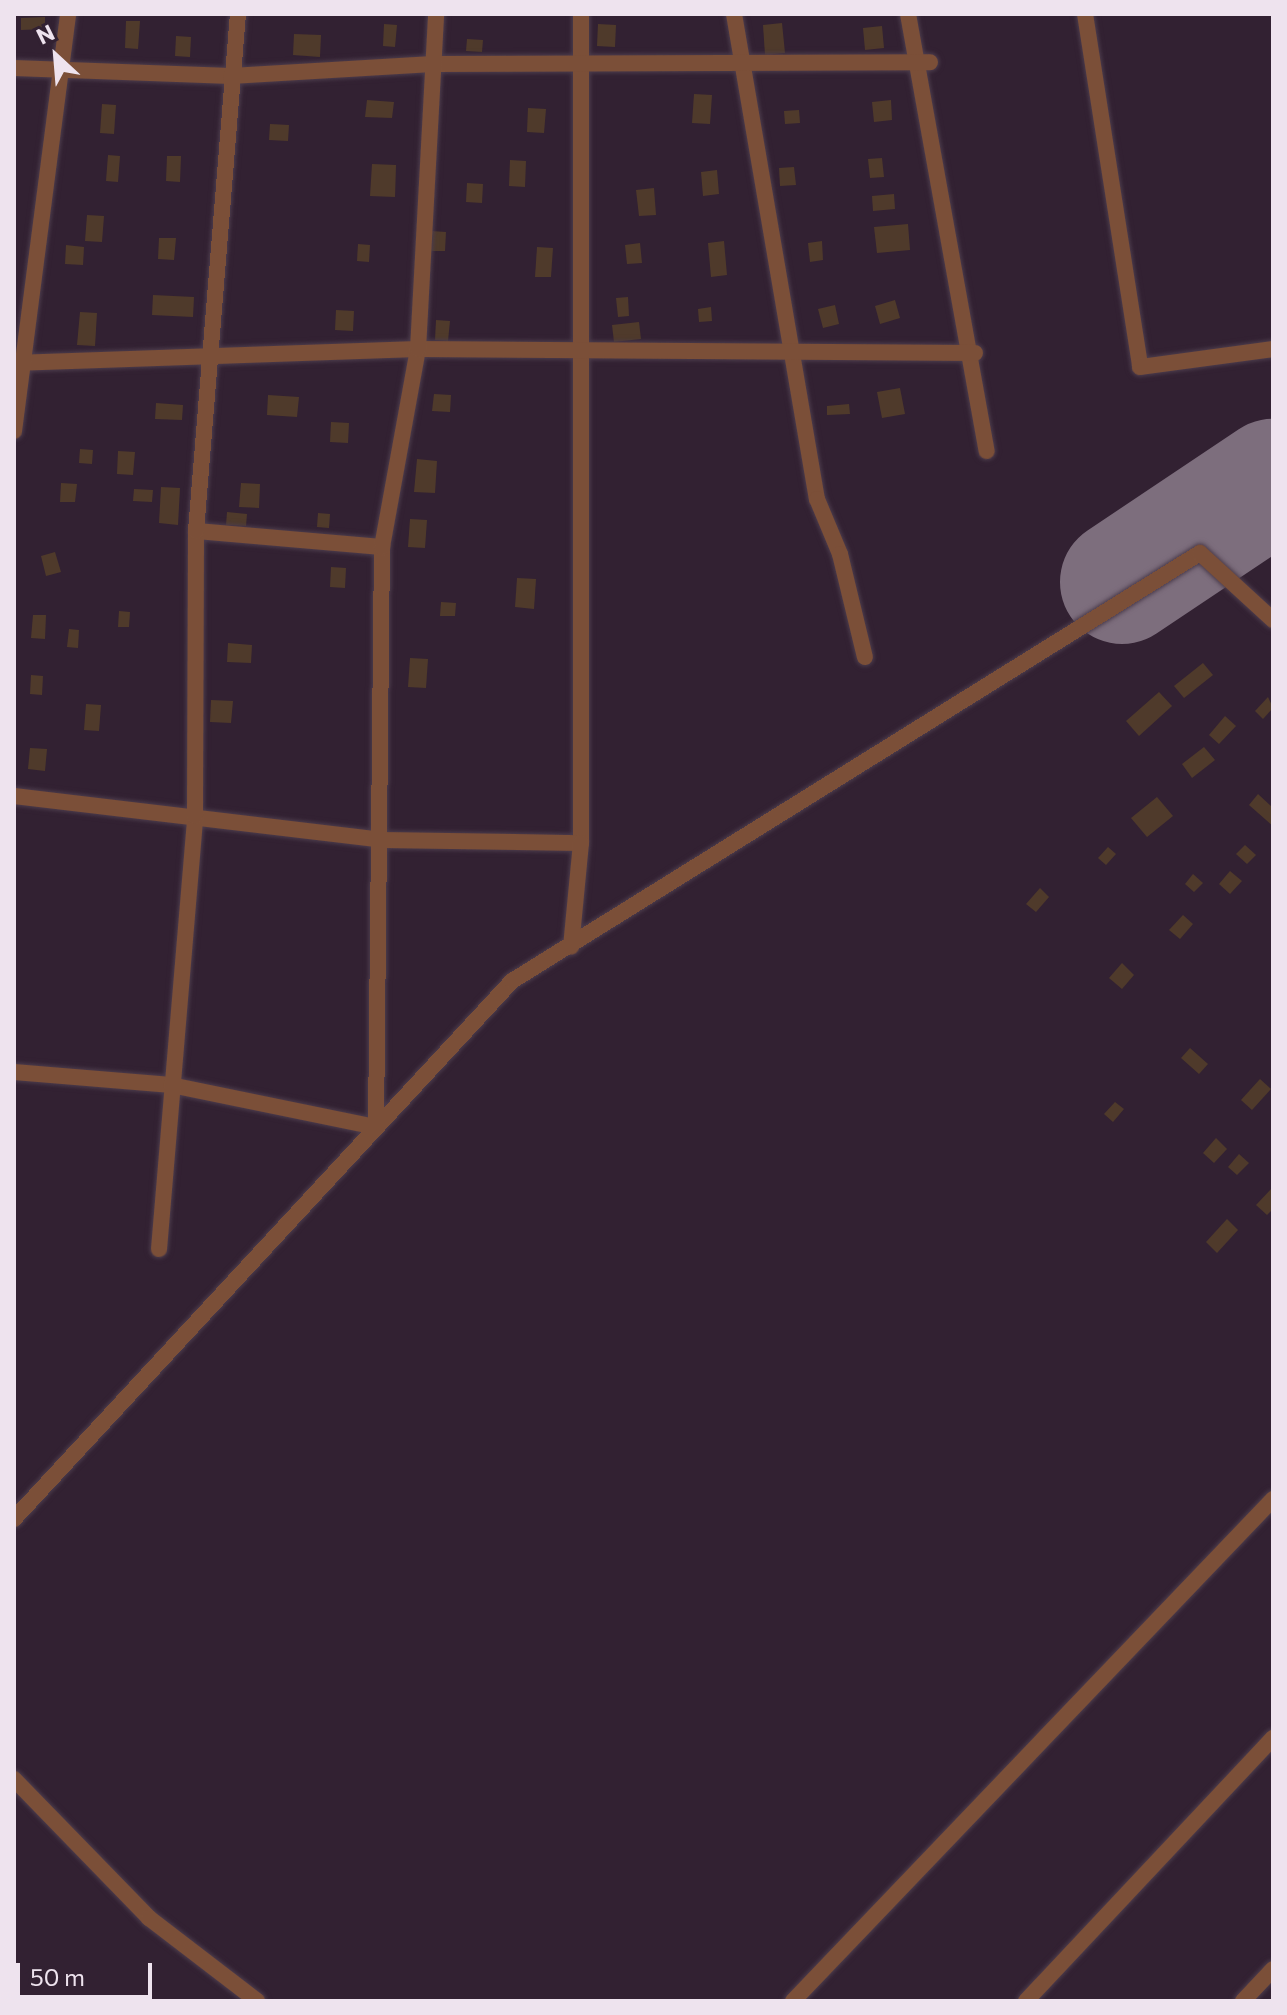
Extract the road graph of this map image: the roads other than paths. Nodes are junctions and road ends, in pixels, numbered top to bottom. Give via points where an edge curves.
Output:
1 (68, 14) edge
2 (238, 14) edge
3 (436, 14) edge
4 (581, 14) edge
5 (734, 14) edge
6 (908, 14) edge
7 (1085, 14) edge
8 (746, 62) junction
9 (923, 62) junction
10 (433, 64) junction
11 (581, 65) junction
12 (14, 68) edge
13 (62, 70) junction
14 (231, 76) junction
15 (418, 349) junction
16 (1273, 349) edge
17 (581, 351) junction
18 (972, 352) junction
19 (793, 355) junction
20 (211, 360) junction
21 (18, 363) edge
22 (14, 431) edge
23 (987, 451) dead end
24 (196, 531) junction
25 (382, 547) junction
26 (1273, 620) edge
27 (865, 657) dead end
28 (14, 796) edge
29 (195, 816) junction
30 (382, 840) junction
31 (581, 843) junction
32 (571, 947) junction
33 (14, 1072) edge
34 (171, 1085) junction
35 (376, 1127) junction
36 (159, 1249) dead end
37 (1273, 1499) edge
38 (14, 1519) edge
39 (1273, 1738) edge
40 (14, 1779) edge
41 (1273, 1969) edge
42 (257, 2001) edge
43 (793, 2001) edge
44 (1026, 2001) edge
45 (1243, 2001) edge

1 - 13 street
2 - 14 street
3 - 10 street
4 - 11 street
5 - 8 street
6 - 9 street
7 - 16 street via 1140,367
8 - 9 street
8 - 11 street
8 - 19 street
9 - 18 street
10 - 11 street
10 - 14 street
10 - 15 street
11 - 17 street
12 - 13 street
13 - 14 street
13 - 21 street
14 - 20 street
15 - 17 street
15 - 20 street
15 - 25 street
17 - 19 street
17 - 31 street
18 - 19 street
18 - 23 street
19 - 27 street via 817,499 840,554
20 - 21 street
20 - 24 street
21 - 22 street
24 - 25 street
24 - 29 street
25 - 30 street
26 - 32 street via 1200,553
28 - 29 street
29 - 30 street
29 - 34 street
30 - 31 street
30 - 35 street
31 - 32 street
32 - 35 street via 512,981
33 - 34 street
34 - 35 street
34 - 36 street
35 - 38 street
37 - 43 street
39 - 44 street
40 - 42 street via 149,1918
41 - 45 street

